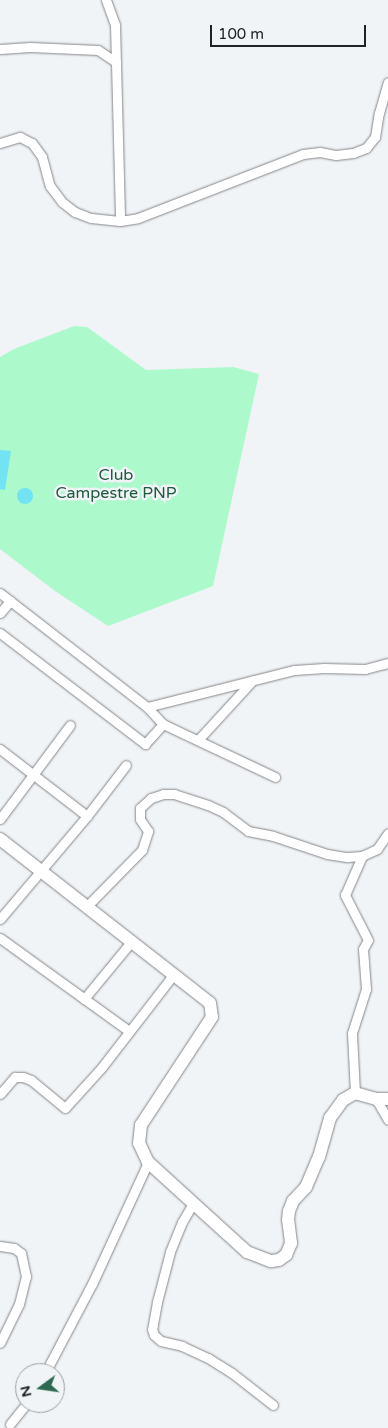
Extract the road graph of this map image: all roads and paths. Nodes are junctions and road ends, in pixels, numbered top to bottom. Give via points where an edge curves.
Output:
1 (106, 0) edge
2 (0, 49) edge
3 (116, 62) junction
4 (388, 82) edge
5 (0, 143) edge
6 (120, 221) junction
7 (0, 594) edge
8 (10, 602) junction
9 (0, 613) edge
10 (0, 633) edge
11 (388, 663) edge
12 (253, 680) junction
13 (147, 707) junction
14 (163, 724) junction
15 (70, 725) dead end
16 (198, 740) junction
17 (0, 749) edge
18 (126, 765) dead end
19 (33, 775) junction
20 (276, 777) dead end
21 (86, 816) junction
22 (0, 819) edge
23 (388, 833) edge
24 (0, 839) edge
25 (362, 856) junction
26 (40, 871) junction
27 (86, 907) junction
28 (0, 919) edge
29 (0, 938) edge
30 (131, 942) junction
31 (173, 975) junction
32 (84, 999) junction
33 (129, 1031) junction
34 (355, 1093) junction
35 (0, 1094) edge
36 (382, 1099) edge
37 (388, 1120) edge
38 (148, 1162) junction
39 (192, 1204) junction
40 (0, 1246) edge
41 (0, 1343) edge
42 (50, 1363) edge
43 (273, 1405) dead end
44 (19, 1413) edge
45 (10, 1424) dead end

1 - 3 street via 115,25
2 - 3 street via 98,50
3 - 6 street
4 - 6 street via 375,137 366,148 336,155 320,152 303,154 138,218
5 - 6 street via 20,137 32,143 42,157 50,186 62,202 91,218
7 - 8 street
8 - 9 street
8 - 13 street
10 - 14 street via 146,744
11 - 12 street via 365,669 294,670
12 - 13 street
12 - 16 street
13 - 14 street
14 - 16 street
15 - 19 street
16 - 20 street
17 - 19 street
18 - 21 street
19 - 21 street
19 - 22 street
21 - 26 street
23 - 25 street via 377,849
24 - 26 street
25 - 27 street via 327,854 248,831 208,805 174,794 163,794 151,798 140,808 140,818 148,831 142,850
25 - 34 street via 345,894 368,940 363,949 366,989 352,1033
26 - 27 street
26 - 28 street
27 - 30 street
29 - 32 street
30 - 31 street
30 - 32 street
31 - 33 street
31 - 38 street via 210,1003 212,1017 141,1125 139,1143
32 - 33 street
33 - 35 street via 65,1108 24,1077 14,1078
34 - 36 street
34 - 39 street via 343,1100 330,1118 309,1179 289,1211 291,1243 280,1260 270,1261 247,1252
36 - 37 street
38 - 39 street
38 - 42 street via 92,1284
39 - 43 street via 170,1252 156,1302 153,1332 161,1341 182,1346 220,1365
40 - 41 street via 14,1248 21,1253 26,1276 19,1304
44 - 45 street

